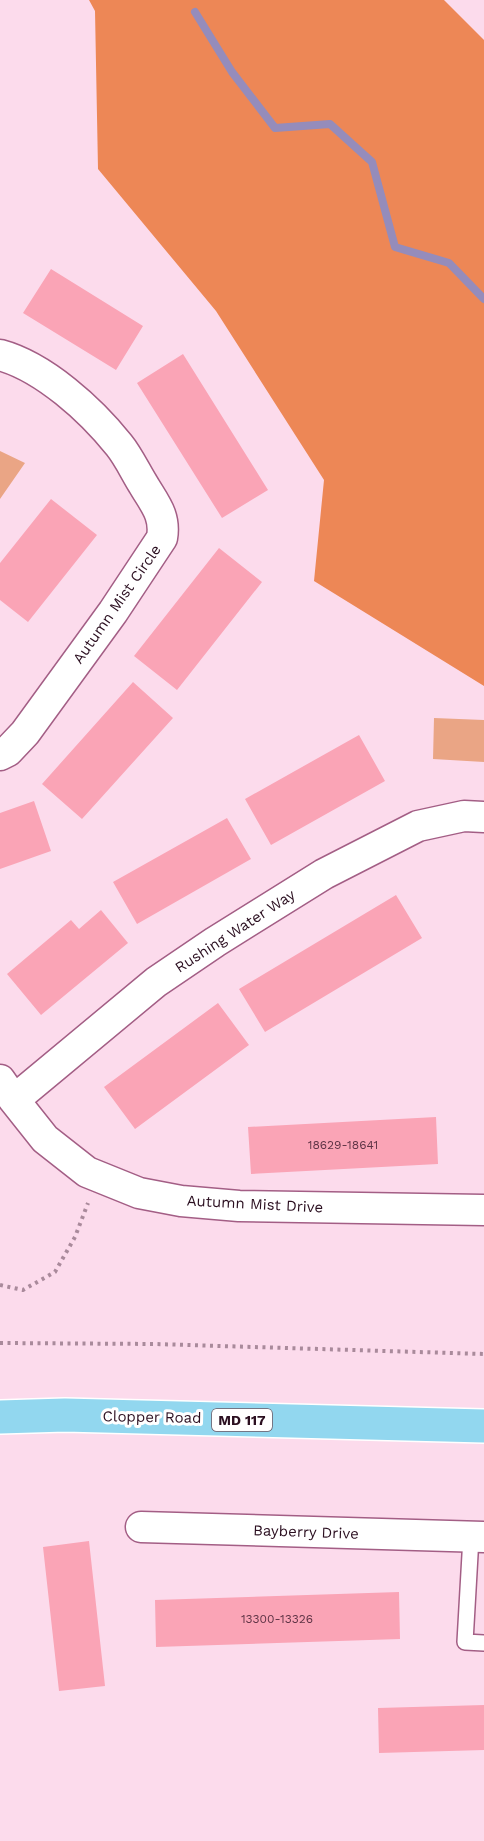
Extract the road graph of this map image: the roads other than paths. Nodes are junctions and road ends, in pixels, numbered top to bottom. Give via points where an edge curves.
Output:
1 (0, 355) edge
2 (0, 755) edge
3 (484, 817) edge
4 (7, 1090) edge
5 (484, 1210) edge
6 (0, 1417) edge
7 (484, 1426) edge
8 (141, 1527) dead end
9 (477, 1537) edge
10 (484, 1643) edge

1 - 2 street, Autumn Mist Circle via 59,386 97,421 120,446 164,525 162,538 26,733
3 - 4 street, Rushing Water Way via 464,816 418,826 324,874 214,942
4 - 5 street, Autumn Mist Drive via 45,1139 87,1172 139,1193 239,1206
6 - 7 main road, Clopper Road / MD 117 via 65,1415
8 - 9 street, Bayberry Drive
9 - 10 lane, Bayberry Drive via 465,1642

